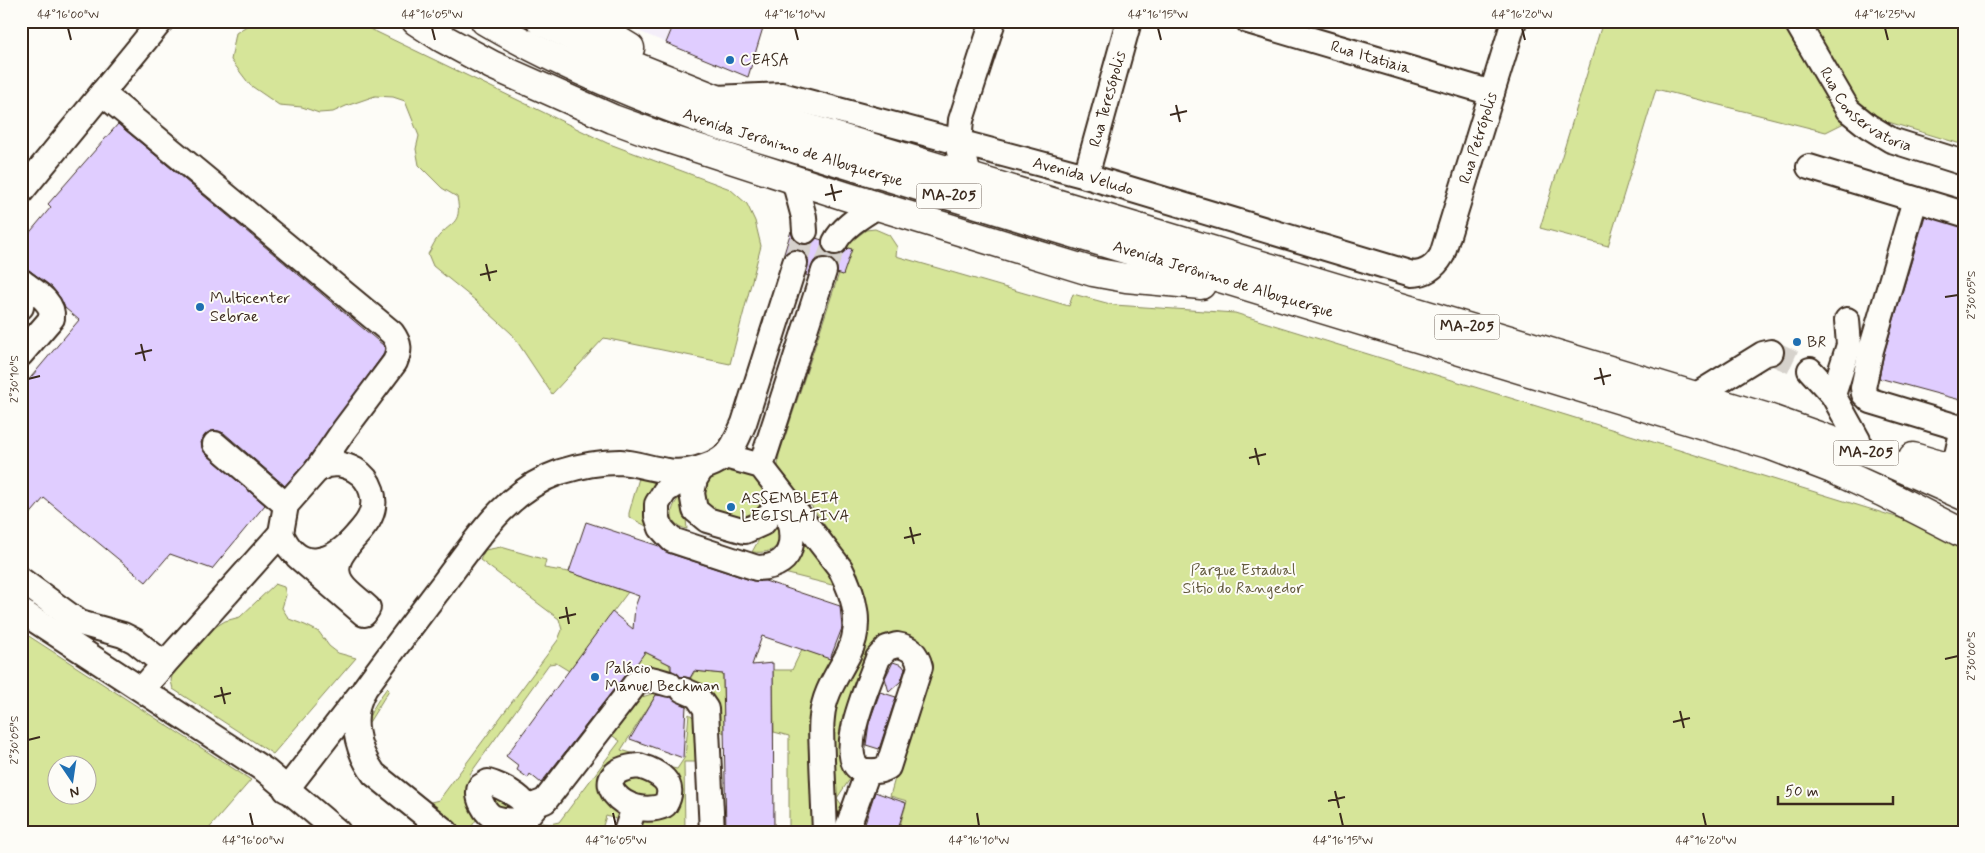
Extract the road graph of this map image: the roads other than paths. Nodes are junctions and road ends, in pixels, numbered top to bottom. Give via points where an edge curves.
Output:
1 (161, 21) edge
2 (416, 21) edge
3 (485, 21) edge
4 (541, 21) edge
5 (586, 21) edge
6 (993, 21) edge
7 (1129, 21) edge
8 (1248, 21) edge
9 (1514, 21) edge
10 (1796, 21) edge
11 (102, 93) junction
12 (1492, 93) junction
13 (713, 98) junction
14 (959, 143) junction
15 (1964, 163) edge
16 (1809, 167) dead end
17 (967, 176) junction
18 (1086, 176) junction
19 (794, 180) junction
20 (21, 192) edge
21 (1915, 200) junction
22 (877, 206) junction
23 (1964, 214) edge
24 (805, 231) tunnel mouth
25 (1169, 237) junction
26 (835, 242) tunnel mouth
27 (1442, 255) joint
28 (795, 263) tunnel mouth
29 (1178, 266) junction
30 (824, 271) tunnel mouth
31 (21, 281) edge
32 (1154, 281) junction
33 (1256, 290) junction
34 (21, 307) edge
35 (1847, 320) dead end
36 (1771, 352) dead end
37 (21, 354) edge
38 (1810, 370) tunnel mouth
39 (1834, 395) junction
40 (1695, 396) junction
41 (1765, 417) junction
42 (1963, 428) edge
43 (344, 430) junction
44 (1858, 440) junction
45 (215, 444) dead end
46 (725, 456) junction
47 (761, 466) junction
48 (702, 468) junction
49 (356, 470) junction
50 (316, 471) junction
51 (1959, 471) edge
52 (776, 486) junction
53 (1964, 496) edge
54 (286, 505) junction
55 (281, 533) junction
56 (1964, 534) edge
57 (350, 543) junction
58 (298, 557) junction
59 (21, 580) edge
60 (21, 611) edge
61 (164, 664) junction
62 (365, 688) junction
63 (142, 689) junction
64 (359, 744) junction
65 (317, 749) junction
66 (868, 772) junction
67 (286, 790) junction
68 (634, 808) dead end
69 (527, 816) junction
70 (487, 824) edge
71 (338, 832) edge
72 (446, 832) edge
73 (626, 832) edge
74 (712, 832) edge
75 (825, 832) edge
76 (846, 832) edge

1 - 11 street
2 - 19 main road via 492,65 613,119
3 - 29 main road, Avenida Jerônimo de Albuquerque / MA-205 via 563,62 663,106
4 - 13 main road, Avenida Jerônimo de Albuquerque / MA-205 via 624,62
5 - 13 main road, Avenida Jerônimo de Albuquerque
6 - 14 street via 961,120
7 - 18 street, Rua Teresópolis
8 - 12 street, Rua Itatiaia
9 - 12 street, Rua Petrópolis
10 - 15 street, Rua Conservatoria via 1848,110 1891,140
11 - 20 street
11 - 43 street via 396,338 400,352 395,362
12 - 27 street, Rua Petrópolis
13 - 14 street, Avenida Veludo via 782,95
13 - 17 main road, Avenida Jerônimo de Albuquerque / MA-205
14 - 17 main road
14 - 18 street, Avenida Veludo
16 - 21 street
17 - 25 main road, Avenida Jerônimo de Albuquerque / MA-205
18 - 27 street, Avenida Veludo via 1412,274 1429,270
19 - 22 main road
19 - 24 street
21 - 23 street
21 - 42 street via 1871,350 1864,394 1871,401
22 - 26 street via 839,234
22 - 32 main road via 1093,272
25 - 29 main road via 1178,248
25 - 40 main road, Avenida Jerônimo de Albuquerque / MA-205
28 - 46 street via 744,423
29 - 32 main road via 1168,276
29 - 33 main road, Avenida Jerônimo de Albuquerque / MA-205
30 - 47 street
31 - 34 street
31 - 37 street via 53,310 52,318
32 - 33 main road
33 - 56 main road, Avenida Jerônimo de Albuquerque / MA-205 via 1769,445 1850,477
35 - 39 street via 1849,345
36 - 40 street
38 - 39 street
39 - 44 street
40 - 41 main road, Avenida Jerônimo de Albuquerque / MA-205
41 - 44 main road
41 - 53 main road, Avenida Jerônimo de Albuquerque / MA-205 via 1872,455
42 - 51 street
43 - 49 street via 343,444
43 - 50 street
44 - 51 main road
45 - 54 street
46 - 47 street
46 - 48 street
47 - 52 street
48 - 52 street via 692,493 695,510 707,520 745,531 763,523 773,510
48 - 52 street via 665,491 657,504 662,528 672,540 757,568 778,563 791,544 789,518
48 - 62 street via 671,472 621,462 600,463 544,478 526,489 483,532
49 - 50 street via 337,464 326,465
49 - 57 street via 371,488 374,508 368,522
50 - 54 street
52 - 75 street via 840,568 855,602 855,638 826,693 822,717
54 - 55 street
55 - 58 street
55 - 61 street
57 - 58 street via 328,558
57 - 58 street via 339,560 337,575 342,585 368,608 364,614
59 - 61 street via 80,623 123,635
60 - 63 street
61 - 63 street
62 - 64 street via 355,718
62 - 65 street
63 - 67 street via 266,771
64 - 65 street via 355,735 344,736
64 - 72 street via 374,774
65 - 67 street
66 - 66 street via 888,767 920,667 914,652 906,646 887,648 878,658 852,732 853,762 858,769
66 - 76 street
67 - 71 street
68 - 73 street
69 - 70 street via 518,821
69 - 70 street via 528,810 514,794 488,782 480,787 478,797
69 - 74 street via 537,804 545,801 636,683 648,678 697,696 706,709

